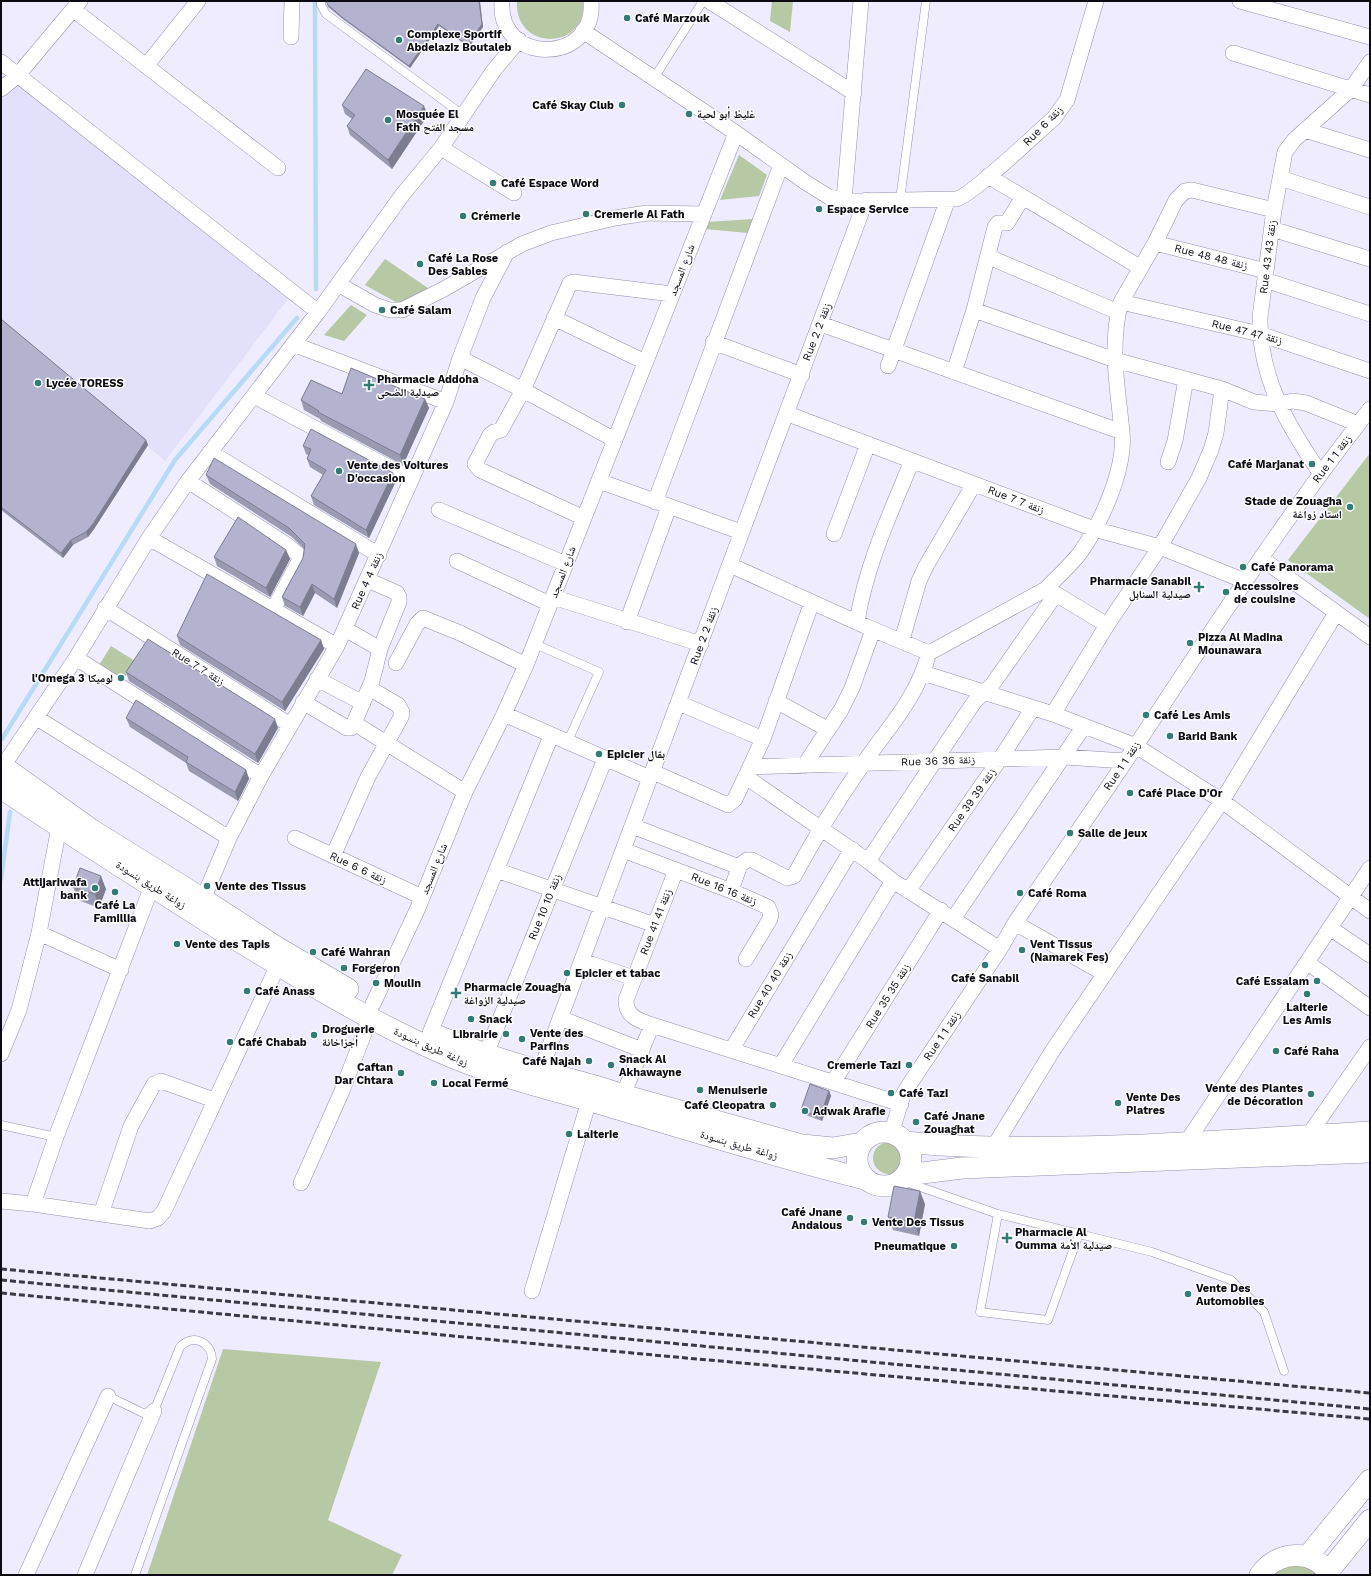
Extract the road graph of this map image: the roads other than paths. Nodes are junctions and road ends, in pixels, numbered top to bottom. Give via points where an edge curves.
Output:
1 (198, 1) edge
2 (292, 1) edge
3 (321, 1) edge
4 (502, 1) edge
5 (591, 1) edge
6 (703, 1) edge
7 (709, 1) edge
8 (861, 1) edge
9 (926, 1) edge
10 (1096, 1) edge
11 (1240, 1) edge
12 (77, 6) edge
13 (584, 31) junction
14 (291, 37) dead end
15 (1370, 37) edge
16 (519, 40) junction
17 (1233, 53) dead end
18 (1, 62) edge
19 (1370, 62) edge
20 (146, 66) junction
21 (17, 76) junction
22 (654, 78) junction
23 (1, 89) edge
24 (1351, 89) junction
25 (854, 93) junction
26 (1370, 95) edge
27 (463, 115) junction
28 (1305, 130) junction
29 (736, 133) junction
30 (441, 148) junction
31 (1370, 150) edge
32 (781, 165) junction
33 (278, 168) dead end
34 (988, 176) junction
35 (1280, 178) junction
36 (514, 193) dead end
37 (1023, 197) junction
38 (952, 199) junction
39 (844, 200) junction
40 (866, 200) junction
41 (900, 200) junction
42 (1370, 207) edge
43 (1274, 210) junction
44 (704, 214) junction
45 (1272, 229) junction
46 (1155, 243) junction
47 (507, 252) junction
48 (989, 257) junction
49 (1370, 259) edge
50 (1141, 268) junction
51 (1266, 275) junction
52 (338, 284) junction
53 (672, 294) junction
54 (1120, 307) junction
55 (974, 310) junction
56 (318, 312) junction
57 (1370, 314) edge
58 (554, 318) junction
59 (821, 324) junction
60 (1260, 334) junction
61 (713, 342) junction
62 (293, 344) junction
63 (894, 351) junction
64 (460, 358) junction
65 (1115, 360) junction
66 (646, 362) junction
67 (888, 366) dead end
68 (1370, 371) edge
69 (954, 372) junction
70 (802, 375) junction
71 (1186, 379) junction
72 (1222, 389) junction
73 (523, 390) junction
74 (254, 396) junction
75 (446, 402) junction
76 (1278, 404) junction
77 (1370, 409) edge
78 (788, 414) junction
79 (1358, 424) junction
80 (1122, 432) junction
81 (615, 440) junction
82 (868, 444) junction
83 (210, 452) junction
84 (912, 461) junction
85 (1168, 462) dead end
86 (1321, 474) junction
87 (411, 480) junction
88 (188, 481) junction
89 (599, 481) junction
90 (974, 484) junction
91 (662, 504) junction
92 (440, 510) dead end
93 (584, 518) junction
94 (1094, 529) junction
95 (741, 532) junction
96 (834, 534) dead end
97 (149, 538) junction
98 (1160, 547) junction
99 (379, 555) junction
100 (1261, 558) junction
101 (457, 561) dead end
102 (566, 564) junction
103 (730, 565) junction
104 (368, 580) junction
105 (1245, 581) junction
106 (1051, 591) junction
107 (552, 601) junction
108 (812, 602) junction
109 (105, 608) junction
110 (273, 610) junction
111 (1336, 612) junction
112 (627, 622) junction
113 (856, 622) junction
114 (1107, 624) junction
115 (345, 629) junction
116 (873, 630) junction
117 (1370, 637) edge
118 (902, 640) junction
119 (535, 644) junction
120 (701, 644) junction
121 (337, 646) junction
122 (380, 649) junction
123 (929, 653) junction
124 (76, 658) junction
125 (396, 663) dead end
126 (526, 665) junction
127 (923, 673) junction
128 (317, 679) junction
129 (369, 688) junction
130 (984, 692) junction
131 (776, 701) junction
132 (303, 702) junction
133 (363, 703) junction
134 (679, 703) junction
135 (1032, 708) junction
136 (504, 714) junction
137 (1053, 714) junction
138 (37, 718) junction
139 (354, 723) junction
140 (290, 725) junction
141 (1084, 726) junction
142 (827, 729) junction
143 (550, 736) junction
144 (763, 739) junction
145 (386, 742) junction
146 (567, 743) junction
147 (1136, 746) junction
148 (1065, 757) junction
149 (605, 759) junction
150 (1000, 759) junction
151 (934, 760) junction
152 (1126, 761) junction
153 (863, 763) junction
154 (804, 766) junction
155 (2, 767) edge
156 (748, 772) junction
157 (652, 775) junction
158 (261, 776) junction
159 (1, 788) edge
160 (465, 792) junction
161 (1222, 801) junction
162 (632, 826) junction
163 (59, 827) junction
164 (820, 828) junction
165 (229, 838) junction
166 (295, 838) dead end
167 (623, 850) junction
168 (852, 850) junction
169 (333, 856) junction
170 (868, 861) junction
171 (740, 867) junction
172 (1370, 868) edge
173 (496, 870) junction
174 (676, 870) junction
175 (893, 881) junction
176 (152, 886) junction
177 (552, 889) junction
178 (731, 890) junction
179 (908, 891) junction
180 (1351, 896) junction
181 (422, 897) junction
182 (203, 898) junction
183 (602, 906) junction
184 (941, 910) junction
185 (1370, 911) edge
186 (953, 919) junction
187 (1015, 922) junction
188 (655, 924) junction
189 (1330, 928) junction
190 (39, 933) junction
191 (1000, 949) junction
192 (1370, 954) edge
193 (746, 959) dead end
194 (582, 960) junction
195 (1308, 963) junction
196 (278, 965) junction
197 (121, 970) junction
198 (1105, 974) junction
199 (634, 978) junction
200 (1370, 1008) edge
201 (372, 1011) junction
202 (560, 1018) junction
203 (652, 1025) junction
204 (430, 1032) junction
205 (1370, 1047) edge
206 (732, 1049) junction
207 (642, 1050) junction
208 (1, 1054) edge
209 (486, 1054) junction
210 (781, 1065) junction
211 (538, 1078) junction
212 (834, 1081) junction
213 (623, 1095) junction
214 (214, 1100) junction
215 (590, 1101) junction
216 (901, 1104) junction
217 (1, 1125) edge
218 (1370, 1132) edge
219 (1308, 1136) junction
220 (56, 1137) junction
221 (898, 1138) junction
222 (862, 1143) junction
223 (1186, 1143) junction
224 (993, 1148) junction
225 (1370, 1152) edge
226 (903, 1178) junction
227 (865, 1179) junction
228 (300, 1183) dead end
229 (1, 1201) edge
230 (33, 1204) junction
231 (101, 1214) junction
232 (998, 1214) junction
233 (1078, 1234) junction
234 (532, 1291) dead end
235 (1284, 1370) dead end
236 (108, 1396) joint
237 (154, 1411) junction
238 (1370, 1480) edge
239 (1370, 1520) edge
240 (1307, 1557) junction
241 (1329, 1573) edge
242 (26, 1575) edge
243 (85, 1575) edge
244 (135, 1575) edge
245 (1260, 1575) edge

1 - 20 street
2 - 14 street
3 - 27 lane via 326,14
4 - 16 street via 506,23
5 - 13 street
6 - 22 lane
7 - 25 street
8 - 25 street
9 - 41 lane
10 - 34 street, Rue 6 زنقة via 1063,108
11 - 15 street
12 - 20 street
12 - 21 street
13 - 16 street via 570,43 553,49 535,48
13 - 22 street
16 - 27 street via 494,70
17 - 24 street
18 - 21 street
19 - 24 street, Rue 43 زنقة 43
20 - 33 street
21 - 23 street
21 - 56 street
22 - 29 street
24 - 26 street
24 - 28 street, Rue 43 زنقة 43
25 - 39 street
27 - 30 street
28 - 31 street
28 - 35 street, Rue 43 زنقة 43 via 1285,152
29 - 32 street
29 - 44 street, شارع المسجد
30 - 36 street
30 - 52 street via 403,194
32 - 39 street via 816,190 829,197
32 - 61 street
34 - 37 street
34 - 38 street, Rue 6 زنقة via 965,196
35 - 42 street
35 - 43 street, Rue 43 زنقة 43
37 - 48 street via 1010,220 1007,223 998,223 995,227
37 - 50 street
38 - 41 street
38 - 63 street
39 - 40 street
40 - 41 street
40 - 59 street, Rue 2 زنقة 2
43 - 45 street, Rue 43 زنقة 43
43 - 46 street via 1189,190 1176,200
44 - 47 street via 647,213 615,218 551,233
44 - 53 street, شارع المسجد
45 - 49 street
45 - 51 street, Rue 43 زنقة 43
46 - 50 street
46 - 51 street, Rue 48 زنقة 48
47 - 52 street via 402,310 390,310 375,305
47 - 64 street, Rue 4 زنقة 4 via 483,298
48 - 54 street, Rue 47 زنقة 47
48 - 55 street
50 - 54 street
51 - 57 street, Rue 48 زنقة 48
51 - 60 street, Rue 43 زنقة 43
52 - 56 street
53 - 58 street via 573,282 568,286
53 - 66 street, شارع المسجد
54 - 60 street, Rue 47 زنقة 47
54 - 65 street
55 - 65 street
55 - 69 street
56 - 62 street
58 - 66 street
58 - 73 street
59 - 63 street
59 - 70 street, Rue 2 زنقة 2
60 - 68 street, Rue 47 زنقة 47
60 - 76 street, Rue 43 زنقة 43 via 1266,371
61 - 70 street
61 - 91 street
62 - 74 street
62 - 75 street
63 - 67 street
63 - 69 street
64 - 73 street
64 - 75 street, Rue 4 زنقة 4
65 - 71 street
65 - 80 street
66 - 81 street, شارع المسجد
69 - 80 street
70 - 78 street, Rue 2 زنقة 2
71 - 72 street
71 - 85 street via 1175,441
72 - 76 street via 1254,402
72 - 98 street via 1216,433 1207,462
73 - 81 street
73 - 93 street via 501,430 490,435 475,464 477,468
74 - 83 street
74 - 87 street
75 - 87 street, Rue 4 زنقة 4
76 - 79 street via 1293,401 1306,403
76 - 86 street, Rue 43 زنقة 43 via 1289,426
77 - 79 street, Rue 1 زنقة 1
78 - 82 street, Rue 7 زنقة 7
78 - 95 street, Rue 2 زنقة 2
79 - 86 street, Rue 1 زنقة 1
80 - 94 street via 1120,470
81 - 89 street, شارع المسجد
82 - 84 street, Rue 7 زنقة 7
82 - 96 street
83 - 88 street
83 - 99 street
84 - 90 street, Rue 7 زنقة 7
84 - 113 street via 870,564
86 - 100 street, Rue 1 زنقة 1
87 - 99 street, Rue 4 زنقة 4
88 - 97 street
88 - 110 street via 286,544 300,556
89 - 91 street
89 - 93 street, شارع المسجد
90 - 94 street, Rue 7 زنقة 7
90 - 118 street via 919,581
91 - 95 street
91 - 112 street
92 - 102 street
93 - 102 street, شارع المسجد
94 - 98 street, Rue 7 زنقة 7
94 - 106 street
95 - 103 street, Rue 2 زنقة 2
97 - 109 street
97 - 110 street
98 - 105 street, Rue 7 زنقة 7
98 - 114 street
99 - 104 street, Rue 4 زنقة 4
100 - 105 street, Rue 1 زنقة 1
100 - 111 street
101 - 107 street
102 - 107 street, شارع المسجد
103 - 108 street
103 - 120 street, Rue 2 زنقة 2
104 - 115 street, Rue 4 زنقة 4
104 - 122 street via 397,592 399,597
105 - 147 street, Rue 1 زنقة 1
106 - 114 street
106 - 123 street
106 - 130 street via 992,685
107 - 112 street
107 - 119 street, شارع المسجد
108 - 113 street
108 - 131 street
109 - 124 street
109 - 140 street, Rue 7 زنقة 7
110 - 121 street
111 - 117 street
111 - 161 street
112 - 120 street
113 - 116 street
114 - 137 street
115 - 121 street, Rue 4 زنقة 4
115 - 122 street
116 - 118 street
116 - 142 street via 852,688 841,710
118 - 123 street
119 - 126 street, شارع المسجد
119 - 146 lane via 599,672
120 - 134 street, Rue 2 زنقة 2
121 - 128 street, Rue 4 زنقة 4
122 - 129 street
123 - 127 street
124 - 138 street
124 - 158 street
125 - 126 street via 417,624 423,618
126 - 136 street, شارع المسجد
127 - 130 street
127 - 153 street via 908,704
128 - 132 street, Rue 4 زنقة 4
128 - 133 street
129 - 133 street
129 - 145 street via 398,705 402,712
130 - 135 street
130 - 151 street
131 - 142 street
131 - 144 street
132 - 139 street via 347,728 351,728
132 - 140 street, Rue 4 زنقة 4
133 - 139 street
134 - 144 street
134 - 157 street, Rue 2 زنقة 2
135 - 137 street
135 - 150 street, Rue 39 زنقة 39
136 - 143 street
136 - 160 street, شارع المسجد
137 - 141 street
138 - 155 street
138 - 165 street
139 - 145 street
140 - 158 street, Rue 4 زنقة 4
141 - 147 street
141 - 148 street
142 - 154 street
143 - 146 street
143 - 173 street
144 - 156 street
145 - 160 street
145 - 169 street
146 - 149 street
147 - 152 street, Rue 1 زنقة 1
147 - 161 street
148 - 150 street, Rue 36 زنقة 36
148 - 152 street, Rue 36 زنقة 36
148 - 186 street
149 - 157 street
149 - 177 street, Rue 10 زنقة 10
150 - 151 street, Rue 36 زنقة 36
150 - 179 street, Rue 39 زنقة 39
151 - 153 street, Rue 36 زنقة 36
151 - 170 street
152 - 187 street, Rue 1 زنقة 1
153 - 154 street, Rue 36 زنقة 36
153 - 164 street
154 - 156 street, Rue 36 زنقة 36
155 - 182 main road, زواغة طريق بنسودة via 92,830
156 - 157 street via 735,799 728,805
156 - 164 street
157 - 162 street, Rue 2 زنقة 2
158 - 165 street, Rue 4 زنقة 4
159 - 163 main road, زواغة طريق بنسودة
160 - 181 street, شارع المسجد
161 - 180 street
161 - 198 street
162 - 167 street, Rue 2 زنقة 2
162 - 171 street
163 - 176 main road, زواغة طريق بنسودة
163 - 190 street
164 - 168 street
164 - 171 street via 791,878 752,860 747,860
165 - 182 street, Rue 4 زنقة 4
166 - 169 street, Rue 6 زنقة 6
167 - 174 street, Rue 16 زنقة 16
167 - 183 street, Rue 2 زنقة 2
168 - 170 street
168 - 206 street, Rue 40 زنقة 40
169 - 181 street, Rue 6 زنقة 6
170 - 175 street
171 - 178 street
172 - 180 street
173 - 177 street
173 - 204 street
174 - 178 street, Rue 16 زنقة 16
174 - 188 street, Rue 41 زنقة 41
175 - 179 street
175 - 210 street
176 - 196 main road, زواغة طريق بنسودة
176 - 197 street
177 - 183 street
177 - 209 street, Rue 10 زنقة 10
178 - 193 street, Rue 16 زنقة 16 via 768,907 770,911 770,919
179 - 184 street
180 - 185 street
180 - 189 street
181 - 201 street, شارع المسجد
182 - 201 main road, زواغة طريق بنسودة
183 - 188 street
183 - 194 street, Rue 2 زنقة 2
184 - 186 street
184 - 212 street, Rue 35 زنقة 35
186 - 191 street
187 - 191 street, Rue 1 زنقة 1
187 - 198 street
188 - 199 street, Rue 41 زنقة 41
189 - 192 street
189 - 195 street
190 - 197 street
190 - 208 street via 19,1010
191 - 216 street, Rue 1 زنقة 1 via 909,1085
194 - 199 street
194 - 202 street, Rue 2 زنقة 2
195 - 200 street
195 - 223 street
196 - 201 main road, زواغة طريق بنسودة
196 - 214 street
197 - 220 street
198 - 224 street via 1053,1050
199 - 203 street, Rue 41 زنقة 41 via 626,1000 626,1008 634,1018
201 - 204 main road, زواغة طريق بنسودة
201 - 211 main road, زواغة طريق بنسودة via 433,1049 471,1065
201 - 228 street, شارع المسجد via 342,1092
202 - 207 street
202 - 211 street, Rue 2 زنقة 2
203 - 206 street
203 - 207 street
204 - 209 main road, زواغة طريق بنسودة
205 - 219 street
206 - 210 street
207 - 213 street
209 - 211 main road, زواغة طريق بنسودة
210 - 212 street
211 - 213 main road, زواغة طريق بنسودة
211 - 215 main road, زواغة طريق بنسودة
212 - 216 street
213 - 222 main road, زواغة طريق بنسودة via 802,1146 833,1148
214 - 231 street via 164,1211 158,1218 150,1221
214 - 231 street via 161,1081 154,1084 131,1126
215 - 227 main road, زواغة طريق بنسودة via 808,1166
215 - 234 street
216 - 221 street, Rue 1 زنقة 1
217 - 220 lane
218 - 219 main road
219 - 223 main road
220 - 230 street
221 - 222 main road via 877,1134
221 - 224 main road via 957,1148
221 - 226 main road via 911,1158 910,1167
222 - 227 main road via 857,1162
223 - 224 main road
225 - 226 main road via 970,1168
226 - 227 main road via 893,1185 880,1186
226 - 232 lane
229 - 230 street
230 - 231 street
232 - 233 lane
232 - 233 lane via 980,1312 1048,1320
233 - 235 lane via 1152,1252 1231,1280 1264,1312
236 - 237 lane via 143,1413
236 - 242 street
237 - 243 street
237 - 244 lane via 180,1347 188,1340 206,1343 212,1351 212,1359
238 - 240 main road
239 - 241 main road
240 - 241 main road via 1317,1561
240 - 245 main road via 1281,1557 1269,1564

